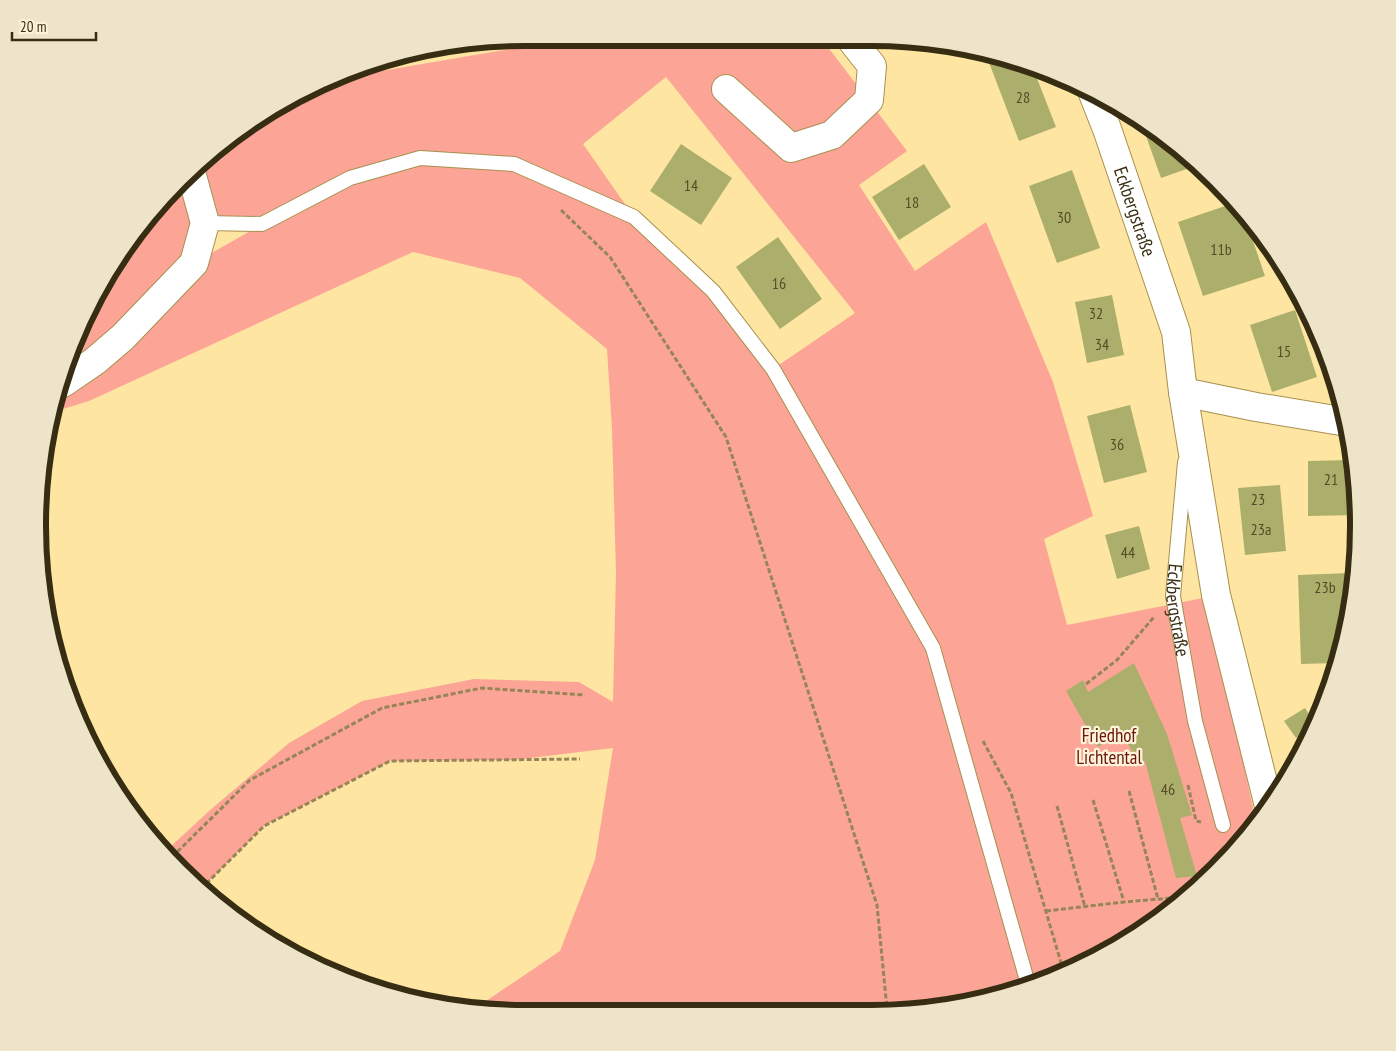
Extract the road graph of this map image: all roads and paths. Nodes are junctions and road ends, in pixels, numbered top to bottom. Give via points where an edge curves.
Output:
1 (856, 46) edge
2 (726, 89) dead end
3 (1097, 103) edge
4 (193, 181) edge
5 (555, 204) dead end
6 (205, 223) junction
7 (70, 378) edge
8 (1182, 392) junction
9 (1338, 421) edge
10 (1173, 596) junction
11 (1086, 684) dead end
12 (584, 695) dead end
13 (979, 733) dead end
14 (580, 759) dead end
15 (1129, 791) dead end
16 (1266, 796) edge
17 (1093, 800) dead end
18 (1057, 806) dead end
19 (1223, 825) dead end
20 (176, 853) edge
21 (207, 883) edge
22 (1172, 898) edge
23 (1158, 899) junction
24 (1124, 902) junction
25 (1085, 907) junction
26 (1046, 911) junction
27 (1062, 965) edge
28 (1026, 978) edge
29 (887, 1004) edge

1 - 2 street via 872,66 868,100 832,135 791,148
3 - 8 street, Eckbergstraße via 1176,332
4 - 6 street
5 - 29 path via 610,257 726,437 877,905
6 - 7 street via 194,264 123,337
6 - 28 lane via 262,224 350,178 420,158 514,164 634,217 714,291 773,370 933,648
8 - 9 street
8 - 10 lane, Eckbergstraße via 1185,469
8 - 16 street, Eckbergstraße via 1216,595
10 - 11 path via 1117,660
10 - 19 lane, Eckbergstraße via 1195,721
12 - 20 path via 482,688 382,708 250,780
13 - 26 path via 1011,793
14 - 21 path via 390,761 264,826
15 - 23 path
17 - 24 path
18 - 25 path
22 - 23 path
23 - 24 path
24 - 25 path
25 - 26 path
26 - 27 path

